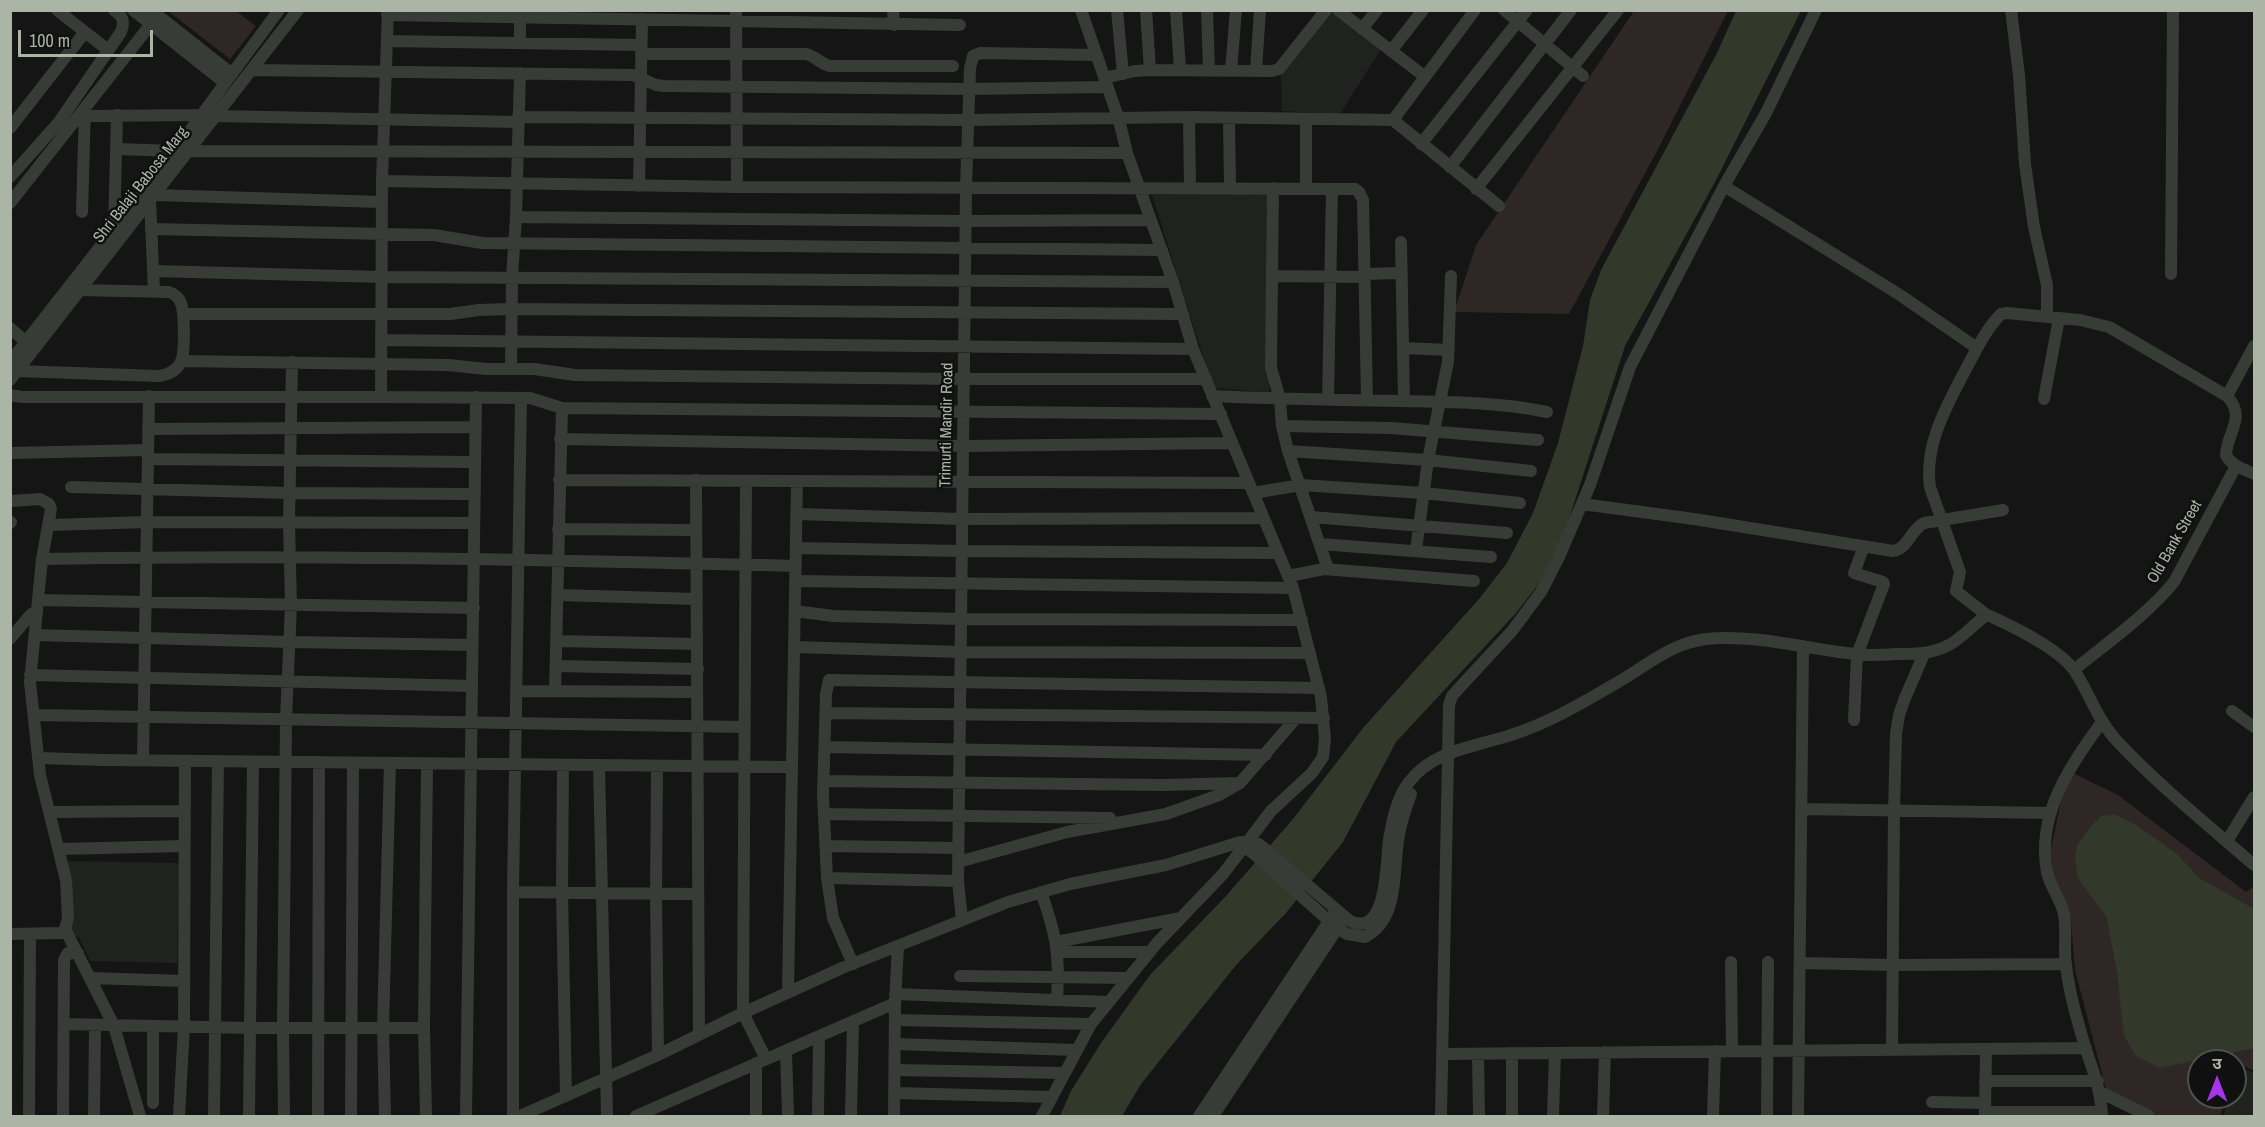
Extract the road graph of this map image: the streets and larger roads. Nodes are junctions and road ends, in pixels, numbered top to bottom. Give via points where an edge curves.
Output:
1 (57, 10) edge
2 (114, 10) edge
3 (133, 10) edge
4 (151, 10) edge
5 (893, 10) edge
6 (1081, 10) edge
7 (1117, 10) edge
8 (1146, 10) edge
9 (1176, 10) edge
10 (1207, 10) edge
11 (1236, 10) edge
12 (1260, 10) edge
13 (1326, 10) edge
14 (1338, 10) edge
15 (1377, 10) edge
16 (1423, 10) edge
17 (1475, 10) edge
18 (1504, 10) edge
19 (1527, 10) edge
20 (1571, 10) edge
21 (1618, 10) edge
22 (1816, 10) edge
23 (2011, 10) edge
24 (2173, 10) edge
25 (276, 11) edge
26 (388, 13) edge
27 (295, 14) edge
28 (520, 14) edge
29 (736, 15) edge
30 (642, 19) junction
31 (1518, 22) junction
32 (151, 24) junction
33 (894, 25) junction
34 (960, 25) dead end
35 (1362, 29) junction
36 (85, 32) junction
37 (387, 40) junction
38 (520, 43) junction
39 (1546, 44) junction
40 (108, 50) junction
41 (641, 50) junction
42 (1391, 51) junction
43 (736, 54) junction
44 (1096, 56) junction
45 (953, 66) dead end
46 (1180, 69) junction
47 (252, 70) junction
48 (1150, 70) junction
49 (1209, 70) junction
50 (1256, 70) junction
51 (1231, 71) junction
52 (386, 72) junction
53 (1579, 72) junction
54 (520, 73) junction
55 (1123, 74) junction
56 (1424, 76) junction
57 (640, 77) junction
58 (229, 78) junction
59 (1105, 82) junction
60 (736, 87) junction
61 (968, 90) junction
62 (85, 112) junction
63 (117, 115) junction
64 (202, 116) junction
65 (216, 116) junction
66 (1189, 117) junction
67 (641, 118) junction
68 (1229, 118) junction
69 (518, 119) junction
70 (736, 119) junction
71 (1306, 119) junction
72 (384, 120) junction
73 (968, 120) junction
74 (1119, 120) junction
75 (1393, 120) junction
76 (10, 128) edge
77 (1421, 144) junction
78 (117, 150) junction
79 (175, 151) junction
80 (189, 151) junction
81 (518, 152) junction
82 (383, 153) junction
83 (641, 153) junction
84 (736, 153) junction
85 (967, 153) junction
86 (1127, 153) junction
87 (1450, 167) junction
88 (10, 177) edge
89 (382, 181) junction
90 (517, 182) junction
91 (639, 186) junction
92 (1724, 186) junction
93 (737, 187) junction
94 (1139, 187) junction
95 (966, 188) junction
96 (1190, 188) junction
97 (1230, 188) junction
98 (1273, 188) junction
99 (1306, 189) junction
100 (1332, 189) junction
101 (1476, 189) junction
102 (152, 198) junction
103 (382, 202) junction
104 (10, 203) edge
105 (1499, 206) dead end
106 (82, 212) dead end
107 (516, 217) junction
108 (1150, 220) junction
109 (966, 221) junction
110 (151, 229) junction
111 (114, 230) junction
112 (383, 233) junction
113 (1401, 242) dead end
114 (514, 243) junction
115 (966, 248) junction
116 (1162, 250) junction
117 (153, 271) junction
118 (1402, 273) junction
119 (2171, 274) dead end
120 (1364, 275) junction
121 (1273, 276) junction
122 (1451, 276) dead end
123 (382, 277) junction
124 (512, 277) junction
125 (1329, 277) junction
126 (966, 280) junction
127 (1173, 282) junction
128 (80, 290) junction
129 (154, 291) junction
130 (511, 309) junction
131 (965, 311) junction
132 (183, 314) junction
133 (1183, 314) junction
134 (382, 315) junction
135 (2053, 317) junction
136 (10, 328) edge
137 (381, 340) junction
138 (26, 342) junction
139 (511, 342) junction
140 (965, 345) junction
141 (2254, 346) edge
142 (1403, 348) junction
143 (1977, 348) junction
144 (1193, 349) junction
145 (1449, 350) junction
146 (181, 361) junction
147 (292, 362) junction
148 (381, 364) junction
149 (511, 369) junction
150 (13, 371) edge
151 (964, 379) junction
152 (1206, 379) junction
153 (10, 395) edge
154 (149, 396) junction
155 (1212, 396) junction
156 (2227, 396) junction
157 (291, 397) junction
158 (381, 397) junction
159 (476, 398) junction
160 (521, 398) junction
161 (1280, 399) junction
162 (2044, 399) dead end
163 (1328, 400) junction
164 (1367, 400) junction
165 (1404, 401) junction
166 (1439, 401) junction
167 (562, 408) junction
168 (1547, 412) dead end
169 (964, 413) junction
170 (1221, 414) junction
171 (1282, 426) junction
172 (291, 428) junction
173 (476, 428) junction
174 (148, 429) junction
175 (1433, 430) junction
176 (560, 439) junction
177 (1538, 440) dead end
178 (1232, 443) junction
179 (963, 446) junction
180 (1288, 451) junction
181 (10, 453) edge
182 (148, 455) junction
183 (1428, 460) junction
184 (291, 461) junction
185 (475, 462) junction
186 (2236, 466) junction
187 (1531, 471) dead end
188 (2254, 474) edge
189 (559, 480) junction
190 (696, 480) junction
191 (746, 481) junction
192 (797, 481) junction
193 (963, 482) junction
194 (1301, 485) junction
195 (71, 487) dead end
196 (1251, 488) junction
197 (147, 489) junction
198 (290, 493) junction
199 (1423, 493) junction
200 (475, 494) junction
201 (10, 501) edge
202 (1520, 503) dead end
203 (1582, 504) junction
204 (2003, 510) dead end
205 (796, 514) junction
206 (1263, 518) junction
207 (1312, 518) junction
208 (962, 519) junction
209 (1943, 520) junction
210 (147, 522) junction
211 (289, 523) junction
212 (474, 524) junction
213 (50, 525) junction
214 (1419, 526) junction
215 (558, 529) junction
216 (696, 530) junction
217 (1507, 532) dead end
218 (1320, 544) junction
219 (1863, 546) junction
220 (796, 548) junction
221 (1416, 550) junction
222 (962, 551) junction
223 (1277, 553) junction
224 (146, 557) junction
225 (290, 557) junction
226 (1491, 557) dead end
227 (474, 558) junction
228 (42, 559) junction
229 (518, 560) junction
230 (558, 561) junction
231 (697, 563) junction
232 (746, 564) junction
233 (796, 566) junction
234 (1328, 569) junction
235 (1287, 576) junction
236 (795, 581) junction
237 (1474, 581) dead end
238 (962, 584) junction
239 (1293, 588) junction
240 (558, 595) junction
241 (697, 599) junction
242 (39, 600) junction
243 (146, 603) junction
244 (291, 605) junction
245 (474, 608) junction
246 (795, 611) junction
247 (31, 614) dead end
248 (1988, 616) junction
249 (961, 619) junction
250 (1302, 620) junction
251 (35, 635) junction
252 (144, 638) junction
253 (10, 639) edge
254 (558, 641) junction
255 (290, 642) junction
256 (697, 644) junction
257 (472, 645) junction
258 (1803, 646) junction
259 (794, 647) junction
260 (961, 652) junction
261 (1310, 653) junction
262 (1857, 654) junction
263 (1924, 654) junction
264 (556, 666) junction
265 (698, 669) junction
266 (2074, 670) junction
267 (30, 675) junction
268 (143, 679) junction
269 (960, 681) junction
270 (288, 683) junction
271 (472, 686) junction
272 (1319, 688) junction
273 (516, 691) junction
274 (555, 691) junction
275 (697, 692) junction
276 (2232, 711) dead end
277 (826, 714) junction
278 (960, 714) junction
279 (34, 715) junction
280 (143, 716) junction
281 (1296, 718) junction
282 (1324, 718) junction
283 (286, 719) junction
284 (1854, 720) dead end
285 (472, 722) junction
286 (2102, 722) junction
287 (516, 723) junction
288 (2254, 725) edge
289 (697, 726) junction
290 (745, 727) junction
291 (825, 747) junction
292 (960, 749) junction
293 (1447, 753) junction
294 (1266, 755) junction
295 (39, 758) junction
296 (143, 760) junction
297 (185, 761) junction
298 (218, 761) junction
299 (253, 762) junction
300 (286, 762) junction
301 (319, 762) junction
302 (353, 763) junction
303 (390, 763) junction
304 (428, 764) junction
305 (471, 764) junction
306 (515, 764) junction
307 (563, 765) junction
308 (599, 765) junction
309 (657, 766) junction
310 (698, 766) junction
311 (745, 767) junction
312 (792, 767) junction
313 (1420, 771) junction
314 (825, 781) junction
315 (959, 781) junction
316 (1240, 783) junction
317 (2254, 797) edge
318 (1802, 809) junction
319 (1894, 810) junction
320 (184, 811) junction
321 (50, 812) junction
322 (2051, 813) junction
323 (826, 814) junction
324 (959, 815) junction
325 (1144, 819) junction
326 (2227, 841) junction
327 (1248, 845) junction
328 (184, 846) junction
329 (826, 846) junction
330 (958, 848) junction
331 (60, 849) junction
332 (958, 862) junction
333 (2254, 866) edge
334 (827, 878) junction
335 (958, 881) junction
336 (513, 892) junction
337 (562, 892) junction
338 (1041, 892) junction
339 (602, 893) junction
340 (656, 894) junction
341 (698, 894) junction
342 (1341, 913) junction
343 (1181, 918) junction
344 (962, 920) junction
345 (1333, 925) junction
346 (65, 929) junction
347 (10, 934) edge
348 (30, 934) junction
349 (898, 946) junction
350 (1057, 947) junction
351 (1150, 952) junction
352 (78, 953) junction
353 (1731, 962) dead end
354 (1768, 963) dead end
355 (1800, 963) junction
356 (853, 964) junction
357 (2066, 964) junction
358 (1894, 965) junction
359 (960, 976) dead end
360 (1059, 976) junction
361 (90, 978) junction
362 (1129, 978) junction
363 (184, 981) junction
364 (788, 992) junction
365 (895, 999) junction
366 (1057, 1000) junction
367 (1108, 1002) junction
368 (743, 1012) junction
369 (895, 1020) junction
370 (853, 1021) junction
371 (64, 1024) junction
372 (1091, 1024) junction
373 (95, 1026) junction
374 (114, 1026) junction
375 (153, 1027) junction
376 (184, 1028) junction
377 (214, 1028) junction
378 (317, 1028) junction
379 (350, 1028) junction
380 (424, 1028) junction
381 (249, 1029) junction
382 (283, 1029) junction
383 (383, 1029) junction
384 (699, 1034) junction
385 (819, 1036) junction
386 (895, 1044) junction
387 (2086, 1048) junction
388 (1986, 1049) junction
389 (1076, 1050) junction
390 (1892, 1050) junction
391 (786, 1051) junction
392 (1731, 1051) junction
393 (1768, 1051) junction
394 (1800, 1051) junction
395 (1605, 1052) junction
396 (1715, 1052) junction
397 (1512, 1053) junction
398 (1555, 1053) junction
399 (1442, 1054) junction
400 (1478, 1054) junction
401 (658, 1055) junction
402 (761, 1061) junction
403 (895, 1070) junction
404 (1064, 1073) junction
405 (606, 1078) junction
406 (1985, 1081) junction
407 (2099, 1086) junction
408 (894, 1093) junction
409 (566, 1096) junction
410 (1051, 1097) junction
411 (1932, 1102) dead end
412 (153, 1103) dead end
413 (1985, 1110) edge
414 (2102, 1114) edge
415 (28, 1116) edge
416 (63, 1116) edge
417 (94, 1116) edge
418 (140, 1116) edge
419 (179, 1116) edge
420 (214, 1116) edge
421 (249, 1116) edge
422 (284, 1116) edge
423 (318, 1116) edge
424 (351, 1116) edge
425 (385, 1116) edge
426 (426, 1116) edge
427 (466, 1116) edge
428 (513, 1116) edge
429 (520, 1116) edge
430 (607, 1116) edge
431 (636, 1116) edge
432 (756, 1116) edge
433 (788, 1116) edge
434 (818, 1116) edge
435 (851, 1116) edge
436 (894, 1116) edge
437 (1042, 1116) edge
438 (1199, 1116) edge
439 (1213, 1116) edge
440 (1441, 1116) edge
441 (1479, 1116) edge
442 (1512, 1116) edge
443 (1553, 1116) edge
444 (1603, 1116) edge
445 (1713, 1116) edge
446 (1767, 1116) edge
447 (1798, 1116) edge
448 (2149, 1116) edge

1 - 36 street
2 - 40 street via 122,16 123,27
3 - 32 street
4 - 58 street
5 - 33 street
6 - 44 street
7 - 55 street
8 - 48 street
9 - 46 street
10 - 49 street
11 - 51 street
12 - 50 street
13 - 50 street via 1279,69
14 - 35 street
15 - 35 street
16 - 42 street
17 - 56 street
18 - 31 street
19 - 31 street
20 - 39 street
21 - 53 street
22 - 92 street via 1766,113
23 - 135 street via 2025,164
24 - 119 street
25 - 27 street
25 - 58 street, Shri Balaji Babosa Marg
26 - 28 street
26 - 37 street
27 - 47 street, Shri Balaji Babosa Marg
28 - 30 street
28 - 38 street
29 - 30 street
29 - 33 street
29 - 43 street
30 - 41 street
31 - 39 street
31 - 77 street
32 - 58 street
32 - 62 street
33 - 34 street
35 - 42 street
36 - 40 street
36 - 76 street
37 - 38 street
37 - 52 street
38 - 41 street
39 - 53 street
39 - 87 street
40 - 88 street via 59,122
41 - 43 street
41 - 57 street
42 - 56 street
43 - 45 street via 806,54 830,66
43 - 60 street
44 - 59 street
44 - 61 street, Trimurti Mandir Road via 975,54
46 - 48 street
46 - 49 street
47 - 52 street
47 - 65 street, Shri Balaji Babosa Marg
48 - 55 street
49 - 51 street
50 - 51 street
52 - 54 street
52 - 72 street
53 - 101 street
54 - 57 street
54 - 69 street
55 - 59 street
56 - 75 street
57 - 60 street via 664,86
57 - 67 street
58 - 64 street, Shri Balaji Babosa Marg
59 - 61 street
59 - 74 street
60 - 61 street
60 - 70 street
61 - 73 street, Trimurti Mandir Road
62 - 63 street
62 - 104 street
62 - 106 street
63 - 64 street
63 - 78 street
64 - 79 street, Shri Balaji Babosa Marg
65 - 72 street
65 - 80 street, Shri Balaji Babosa Marg
66 - 68 street
66 - 74 street
66 - 96 street
67 - 69 street
67 - 70 street
67 - 83 street
68 - 71 street
68 - 97 street
69 - 72 street
69 - 81 street
70 - 73 street
70 - 84 street
71 - 75 street
71 - 99 street
72 - 82 street
73 - 74 street
73 - 85 street, Trimurti Mandir Road
74 - 86 street
75 - 77 street
77 - 87 street
78 - 79 street
78 - 111 street
79 - 111 street, Shri Balaji Babosa Marg
80 - 82 street
80 - 102 street, Shri Balaji Babosa Marg
81 - 82 street
81 - 83 street
81 - 90 street
82 - 89 street
83 - 84 street
83 - 91 street
84 - 85 street
84 - 93 street
85 - 86 street
85 - 95 street, Trimurti Mandir Road
86 - 94 street
87 - 101 street
89 - 90 street
89 - 103 street
90 - 91 street
90 - 107 street
91 - 93 street
92 - 143 street
92 - 203 street via 1630,367
93 - 95 street
94 - 95 street
94 - 96 street
94 - 108 street
95 - 109 street, Trimurti Mandir Road
96 - 97 street
97 - 98 street
98 - 99 street
98 - 121 street
99 - 100 street
100 - 120 street via 1355,189 1361,195
100 - 125 street
101 - 105 street
102 - 103 street
102 - 110 street
102 - 128 street, Shri Balaji Babosa Marg
103 - 112 street
107 - 109 street
107 - 114 street
108 - 109 street
108 - 116 street
109 - 115 street, Trimurti Mandir Road
110 - 112 street
110 - 117 street
111 - 138 street, Shri Balaji Babosa Marg
112 - 114 street
112 - 123 street
113 - 118 street
114 - 115 street
114 - 124 street
115 - 116 street
115 - 126 street, Trimurti Mandir Road
116 - 127 street
117 - 123 street
117 - 129 street
118 - 120 street
118 - 142 street
120 - 125 street
120 - 164 street
121 - 125 street
121 - 161 street via 1270,356
122 - 145 street
123 - 124 street
123 - 134 street
124 - 126 street
124 - 130 street
125 - 163 street
126 - 127 street
126 - 131 street, Trimurti Mandir Road
127 - 133 street
128 - 129 street
128 - 150 street, Shri Balaji Babosa Marg
129 - 132 street via 176,296
130 - 131 street
130 - 134 street
130 - 139 street
131 - 133 street
131 - 140 street, Trimurti Mandir Road
132 - 134 street
132 - 146 street
133 - 144 street
134 - 137 street
135 - 143 street via 2001,314
135 - 156 street via 2109,327
135 - 162 street
136 - 138 street
137 - 139 street
137 - 148 street
138 - 150 street, Shri Balaji Babosa Marg
139 - 140 street
139 - 149 street
140 - 144 street
140 - 151 street, Trimurti Mandir Road
141 - 156 street
142 - 145 street
142 - 165 street
143 - 209 street via 1947,406 1930,458 1930,487
144 - 152 street
145 - 166 street
146 - 147 street
146 - 150 street via 168,375 158,376
147 - 148 street
147 - 157 street
148 - 149 street
148 - 158 street
149 - 151 street via 575,375
151 - 152 street
151 - 169 street, Trimurti Mandir Road
152 - 155 street
153 - 154 street
154 - 157 street
154 - 174 street
155 - 161 street
155 - 170 street
156 - 186 street via 2236,408 2236,418 2226,455
157 - 158 street
157 - 172 street
158 - 159 street
159 - 160 street
159 - 173 street
160 - 167 street
160 - 229 street
161 - 163 street
161 - 171 street
163 - 164 street
164 - 165 street
165 - 166 street
166 - 168 street via 1501,404
166 - 175 street
167 - 169 street
167 - 176 street
169 - 170 street
169 - 179 street, Trimurti Mandir Road
170 - 178 street
171 - 175 street
171 - 180 street
172 - 173 street
172 - 174 street
172 - 184 street
173 - 185 street
174 - 182 street
175 - 177 street
175 - 183 street
176 - 179 street
176 - 189 street
178 - 179 street
178 - 196 street
179 - 193 street, Trimurti Mandir Road
180 - 183 street
180 - 194 street
181 - 182 street
182 - 184 street
182 - 197 street
183 - 187 street
183 - 199 street
184 - 185 street
184 - 198 street
185 - 200 street
186 - 188 street
186 - 266 street, Old Bank Street via 2174,582 2143,614
189 - 190 street
189 - 215 street
190 - 191 street
190 - 216 street
191 - 192 street
191 - 232 street
192 - 193 street
192 - 205 street
193 - 196 street
193 - 208 street, Trimurti Mandir Road
194 - 196 street
194 - 199 street
194 - 207 street
195 - 197 street
196 - 206 street
197 - 198 street
197 - 210 street
198 - 200 street
198 - 211 street
199 - 202 street
199 - 214 street
200 - 212 street
201 - 213 street via 45,501 51,509
203 - 219 street
203 - 293 street via 1554,568 1529,611 1452,696
204 - 209 street
205 - 208 street
205 - 220 street
206 - 208 street
206 - 223 street
207 - 214 street
207 - 218 street
208 - 222 street, Trimurti Mandir Road
209 - 219 street via 1919,525 1898,550
209 - 248 street via 1960,572 1956,591
210 - 211 street
210 - 213 street
210 - 224 street
211 - 212 street
211 - 225 street
212 - 227 street
213 - 228 street
214 - 217 street
214 - 221 street
215 - 216 street
215 - 230 street
216 - 231 street
218 - 221 street
218 - 234 street
219 - 262 street via 1854,573 1884,584
220 - 222 street
220 - 233 street
221 - 226 street
222 - 223 street
222 - 238 street, Trimurti Mandir Road
223 - 235 street
224 - 225 street
224 - 228 street
224 - 243 street
225 - 227 street
225 - 244 street
227 - 229 street
227 - 245 street
228 - 242 street
229 - 230 street
229 - 273 street
230 - 231 street
230 - 240 street
231 - 232 street
231 - 241 street
232 - 233 street
232 - 290 street
233 - 236 street
234 - 235 street
234 - 237 street
235 - 239 street
236 - 238 street
236 - 246 street
238 - 239 street
238 - 249 street, Trimurti Mandir Road
239 - 250 street
240 - 241 street
240 - 254 street
241 - 256 street
242 - 243 street
242 - 251 street
243 - 244 street
243 - 252 street
244 - 245 street
244 - 255 street
245 - 257 street
246 - 249 street via 832,616
246 - 259 street
247 - 253 street
248 - 263 street via 1951,644
248 - 266 street via 2042,643
249 - 250 street
249 - 260 street, Trimurti Mandir Road
250 - 261 street
251 - 252 street
251 - 267 street
252 - 255 street
252 - 268 street
254 - 256 street
254 - 264 street
255 - 257 street
255 - 270 street
256 - 265 street
257 - 271 street
258 - 262 street
258 - 293 street via 1731,639 1690,643 1664,652 1534,728
258 - 318 street
259 - 260 street
259 - 312 street
260 - 261 street
260 - 269 street, Trimurti Mandir Road
261 - 272 street
262 - 263 street
262 - 284 street
263 - 319 street via 1899,715
264 - 265 street
264 - 274 street
265 - 275 street
266 - 286 street
267 - 268 street
267 - 279 street
268 - 270 street
268 - 280 street
269 - 272 street
269 - 277 street via 829,680
269 - 278 street, Trimurti Mandir Road
270 - 271 street
270 - 283 street
271 - 285 street
272 - 282 street
273 - 274 street
273 - 287 street
274 - 275 street
275 - 289 street
276 - 288 street
277 - 278 street
277 - 291 street
278 - 281 street
278 - 292 street, Trimurti Mandir Road
279 - 280 street
279 - 295 street
280 - 283 street
280 - 296 street
281 - 282 street
281 - 294 street
282 - 327 street via 1323,757 1295,791 1271,811
283 - 285 street
283 - 300 street
285 - 287 street
285 - 305 street
286 - 322 street via 2060,785
286 - 326 street via 2127,751
287 - 289 street
287 - 306 street
289 - 290 street
289 - 310 street
290 - 311 street
291 - 292 street
291 - 314 street
292 - 294 street
292 - 315 street, Trimurti Mandir Road
293 - 313 street
293 - 399 street
294 - 316 street
295 - 296 street
295 - 321 street
296 - 297 street
297 - 298 street
297 - 320 street
298 - 299 street
298 - 377 street
299 - 300 street
299 - 381 street
300 - 301 street
300 - 382 street
301 - 302 street
301 - 378 street
302 - 303 street
302 - 379 street
303 - 304 street
303 - 383 street
304 - 305 street
304 - 380 street
305 - 306 street
305 - 427 street
306 - 307 street
306 - 336 street
307 - 308 street
307 - 337 street
308 - 309 street
308 - 339 street
309 - 310 street
309 - 340 street
310 - 311 street
310 - 341 street
311 - 312 street
311 - 368 street
312 - 364 street
313 - 342 street via 1409,781 1396,812 1384,890 1377,910 1360,923
313 - 345 street via 1401,826 1394,887 1384,919 1365,937 1347,934
314 - 315 street
314 - 323 street
315 - 316 street
315 - 324 street, Trimurti Mandir Road
316 - 325 street via 1210,798
317 - 326 street
318 - 319 street
318 - 355 street
319 - 322 street
319 - 358 street
320 - 321 street
320 - 328 street
321 - 331 street
322 - 357 street via 2047,872 2064,911
323 - 324 street
323 - 329 street
324 - 325 street
324 - 330 street, Trimurti Mandir Road
325 - 332 street via 1067,832
326 - 333 street
327 - 338 street
327 - 342 street
327 - 343 street
327 - 345 street
328 - 331 street
328 - 363 street
329 - 330 street
329 - 334 street
330 - 332 street, Trimurti Mandir Road
331 - 346 street via 66,880
332 - 335 street, Trimurti Mandir Road
334 - 335 street
334 - 356 street via 834,918
335 - 344 street, Trimurti Mandir Road
336 - 337 street
336 - 428 street
337 - 339 street
337 - 409 street
338 - 344 street
338 - 350 street
339 - 340 street
339 - 405 street
340 - 341 street
340 - 401 street
341 - 384 street
342 - 345 street
343 - 350 street
343 - 351 street
344 - 349 street
345 - 438 street
345 - 439 street
346 - 348 street via 57,934
346 - 352 street
347 - 348 street
348 - 415 street
349 - 356 street
349 - 365 street
350 - 351 street
350 - 360 street
351 - 362 street
352 - 361 street
352 - 371 street via 68,953 64,960
353 - 392 street
354 - 393 street
355 - 358 street
355 - 394 street
356 - 364 street
357 - 358 street
357 - 387 street
358 - 390 street
359 - 360 street
360 - 362 street
360 - 366 street
361 - 363 street
361 - 374 street
362 - 367 street
363 - 376 street
364 - 368 street
365 - 366 street
365 - 369 street
365 - 370 street
366 - 367 street
367 - 372 street
368 - 384 street
368 - 402 street
369 - 372 street
369 - 386 street
370 - 385 street
370 - 435 street
371 - 373 street
371 - 416 street
372 - 389 street
373 - 374 street
373 - 417 street
374 - 375 street
374 - 418 street
375 - 376 street
375 - 412 street
376 - 377 street
376 - 419 street
377 - 381 street
377 - 420 street
378 - 379 street
378 - 382 street
378 - 423 street
379 - 383 street
379 - 424 street
380 - 383 street
380 - 426 street
381 - 382 street
381 - 421 street
382 - 422 street
383 - 425 street
384 - 401 street
385 - 391 street
385 - 434 street
386 - 389 street
386 - 403 street
387 - 388 street
387 - 407 street
388 - 390 street
388 - 406 street
389 - 404 street
390 - 394 street
391 - 402 street
391 - 433 street
392 - 393 street
392 - 396 street
393 - 394 street
393 - 446 street
394 - 447 street
395 - 396 street
395 - 398 street
395 - 444 street
396 - 445 street
397 - 398 street
397 - 400 street
397 - 442 street
398 - 443 street
399 - 400 street
399 - 440 street
400 - 441 street
401 - 405 street
402 - 431 street
402 - 432 street
403 - 404 street
403 - 408 street
404 - 410 street
405 - 409 street
405 - 430 street
406 - 407 street
406 - 413 street
407 - 414 street
407 - 448 street
408 - 410 street
408 - 436 street
409 - 429 street
410 - 437 street
411 - 413 street
413 - 414 street

